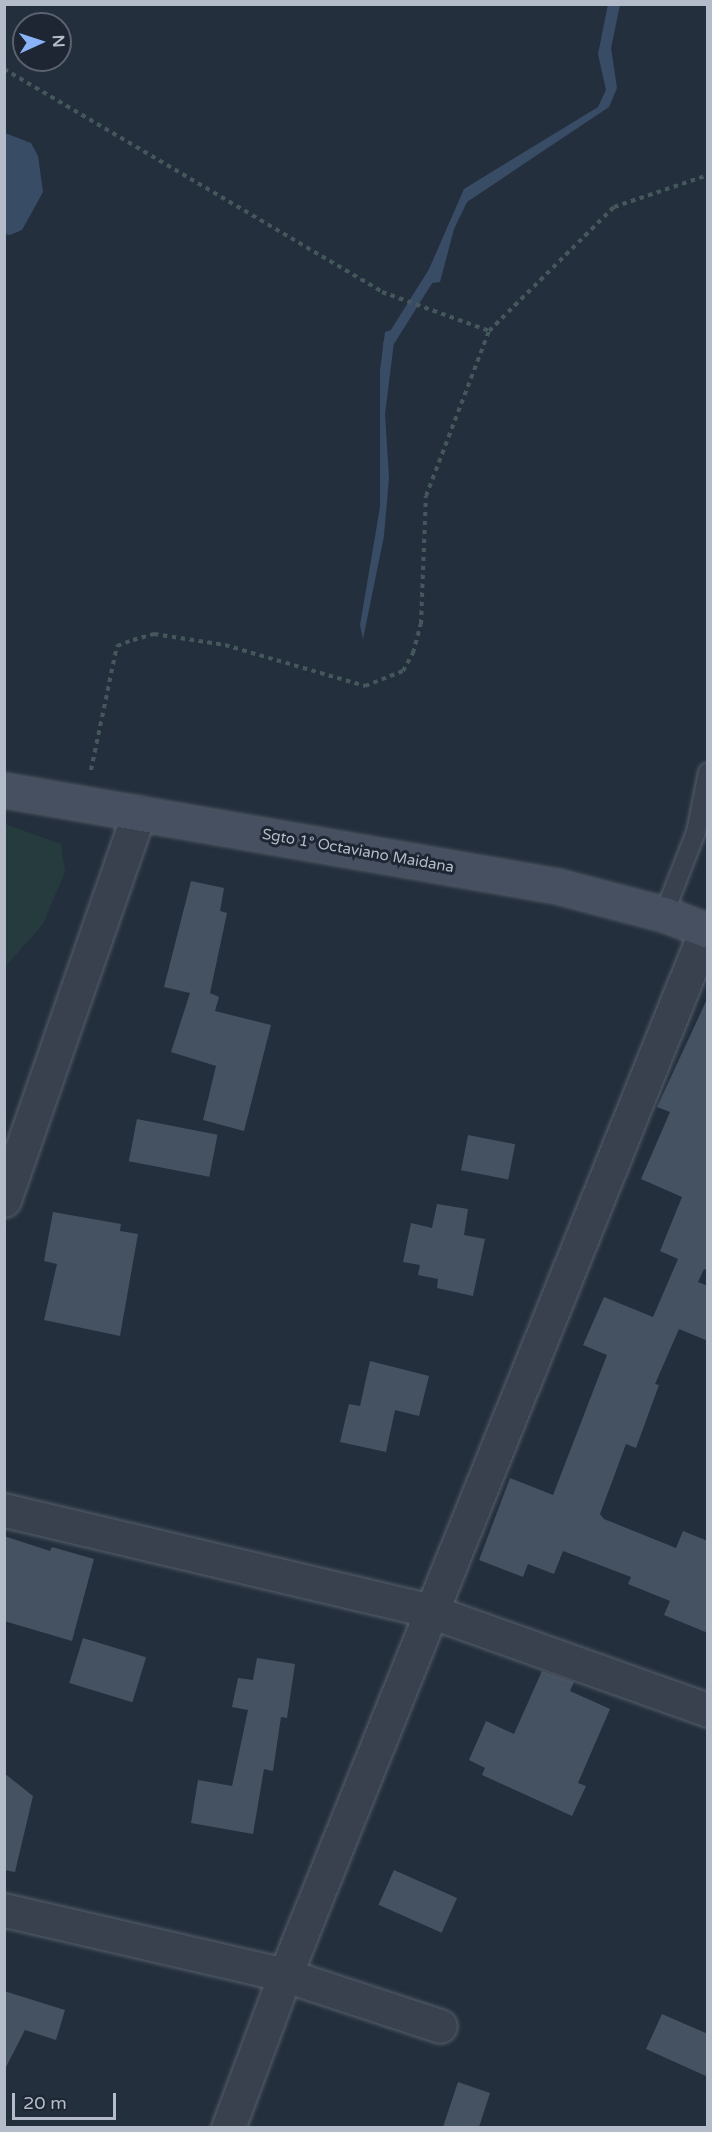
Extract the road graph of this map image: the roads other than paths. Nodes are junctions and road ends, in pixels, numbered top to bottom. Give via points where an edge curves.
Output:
1 (708, 772) edge
2 (4, 790) edge
3 (139, 813) junction
4 (664, 914) junction
5 (707, 931) edge
6 (4, 1200) edge
7 (4, 1510) edge
8 (430, 1611) junction
9 (708, 1710) edge
10 (4, 1910) edge
11 (285, 1976) junction
12 (440, 2026) dead end
13 (228, 2127) edge

1 - 4 lane via 696,832
2 - 3 main road, Sgto 1° Octaviano Maidana
3 - 4 main road, Sgto 1° Octaviano Maidana via 557,886
3 - 6 street
4 - 5 main road, Sgto 1° Octaviano Maidana
5 - 8 street
7 - 8 street
8 - 9 street
8 - 11 street
10 - 11 street
11 - 12 street
11 - 13 street

